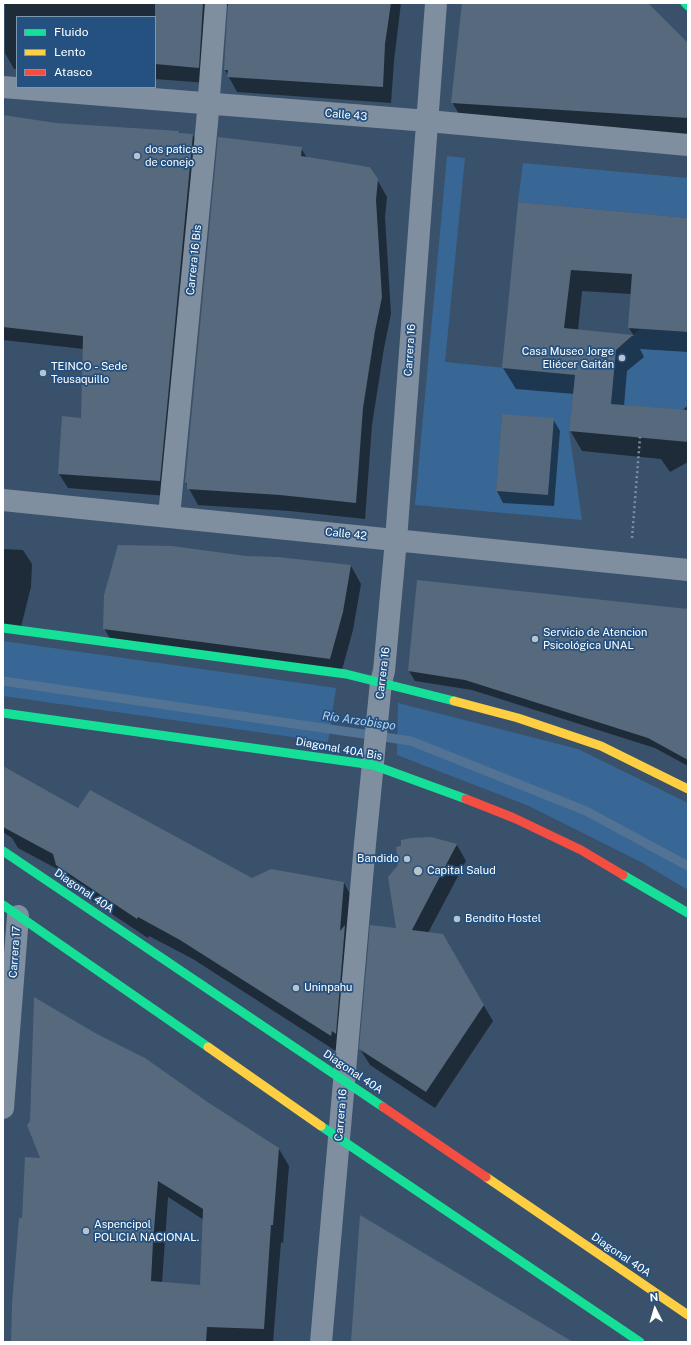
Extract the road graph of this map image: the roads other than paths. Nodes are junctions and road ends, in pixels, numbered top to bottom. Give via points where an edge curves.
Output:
1 (216, 3) edge
2 (436, 3) edge
3 (685, 3) edge
4 (688, 6) edge
5 (3, 87) edge
6 (209, 104) junction
7 (428, 121) junction
8 (688, 146) edge
9 (3, 500) edge
10 (169, 516) junction
11 (396, 540) junction
12 (688, 570) edge
13 (3, 628) edge
14 (381, 687) junction
15 (3, 713) edge
16 (374, 759) junction
17 (688, 789) edge
18 (3, 851) edge
19 (10, 911) edge
20 (688, 913) edge
21 (344, 1080) junction
22 (3, 1108) edge
23 (339, 1138) junction
24 (688, 1315) edge
25 (321, 1342) edge
26 (640, 1342) edge

1 - 6 street, Carrera 16 Bis
2 - 7 street, Carrera 16
3 - 4 street
5 - 6 street, Calle 43
6 - 7 street, Calle 43
6 - 10 street, Carrera 16 Bis
7 - 8 street, Calle 43
7 - 11 street, Carrera 16
9 - 10 street, Calle 42
10 - 11 street, Calle 42
11 - 12 street, Calle 42
11 - 14 street, Carrera 16
13 - 14 street via 346,674
14 - 16 street, Carrera 16
14 - 17 street via 518,718 601,746
15 - 16 street, Diagonal 40A Bis via 312,756
16 - 20 street, Diagonal 40A Bis via 514,818 581,850
16 - 21 street, Carrera 16
18 - 21 street, Diagonal 40A
19 - 22 street, Carrera 17
19 - 23 street
21 - 23 street, Carrera 16
21 - 24 street, Diagonal 40A
23 - 25 street, Carrera 16
23 - 26 street

